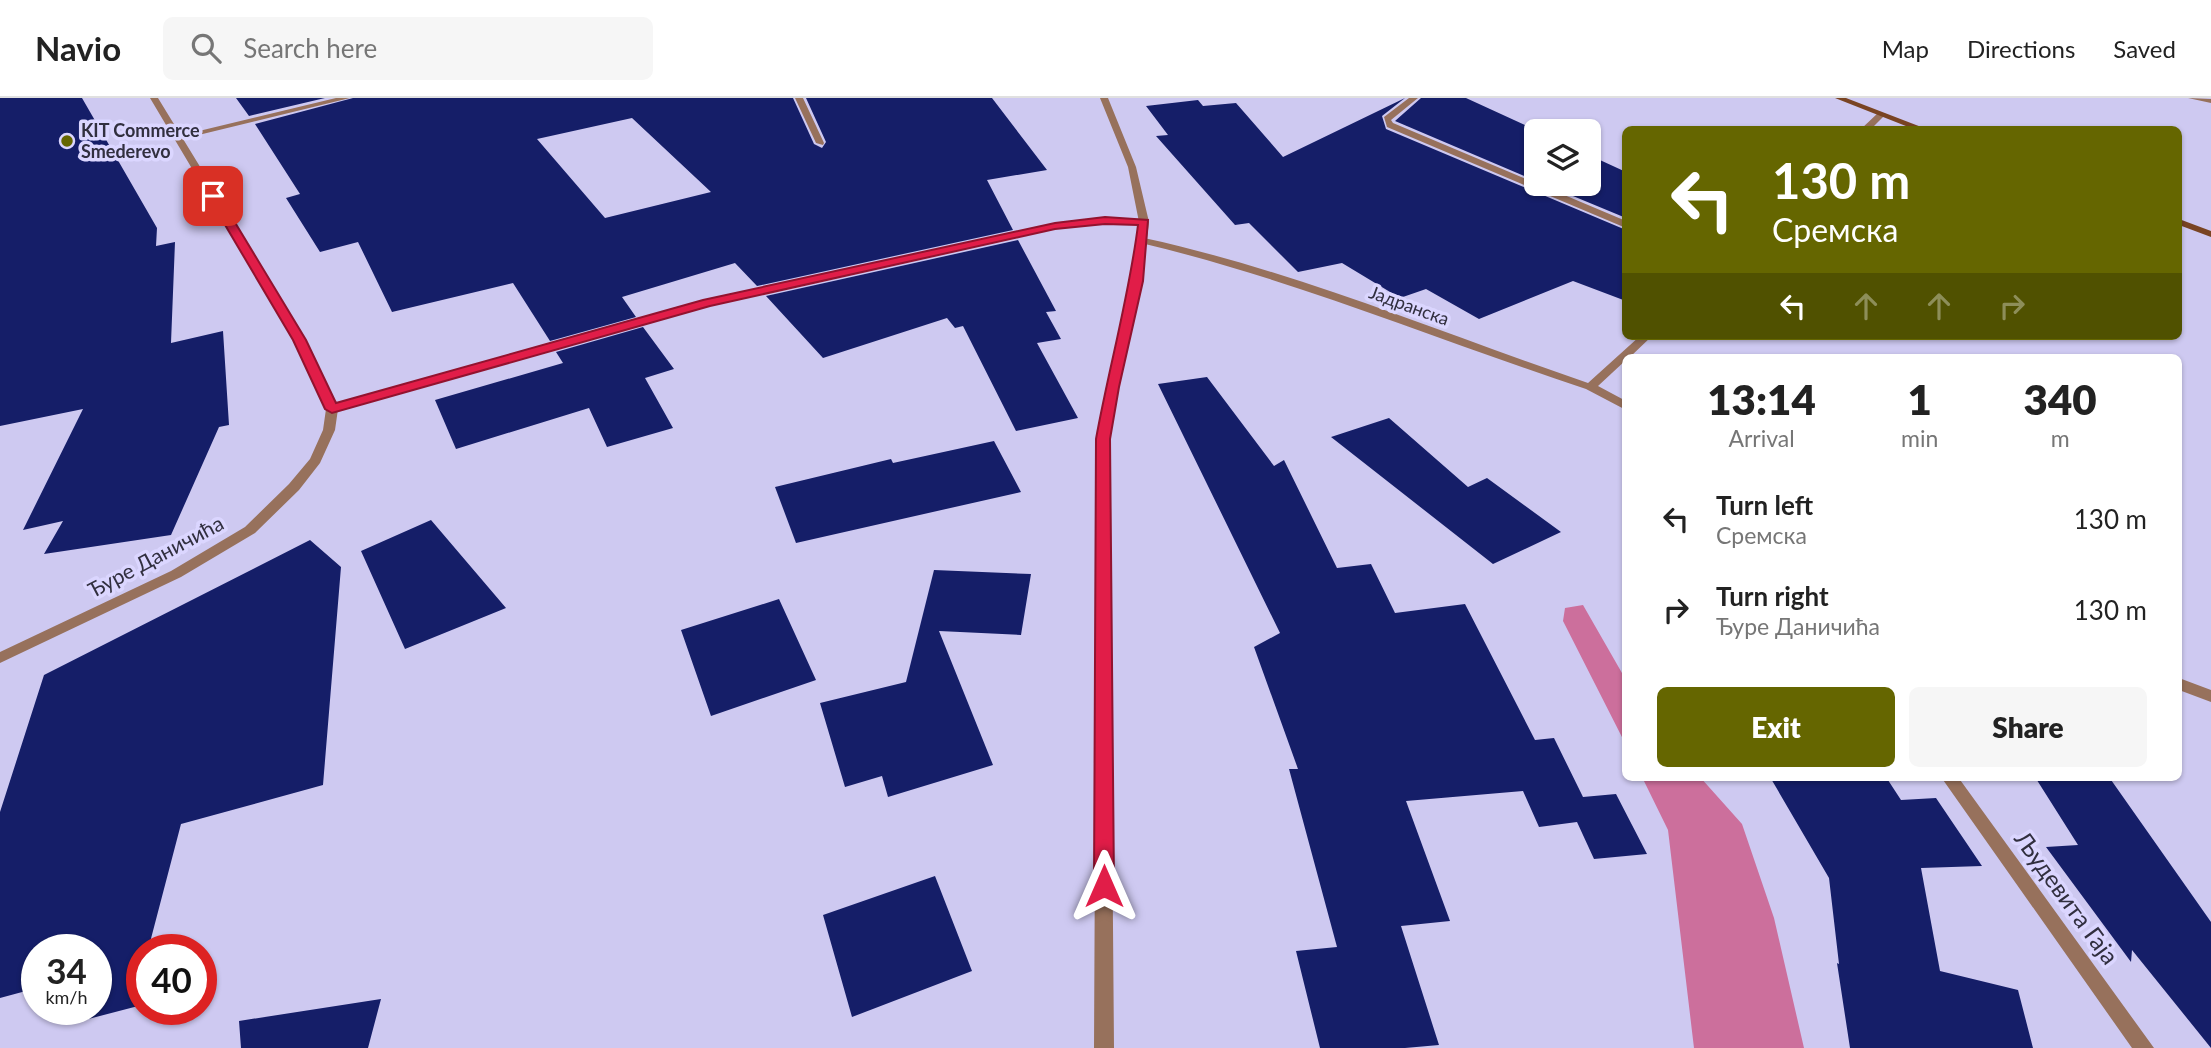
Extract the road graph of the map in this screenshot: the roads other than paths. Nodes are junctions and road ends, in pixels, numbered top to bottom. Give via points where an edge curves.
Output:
1 (153, 98) edge
2 (346, 98) edge
3 (799, 98) edge
4 (1104, 98) edge
5 (1414, 98) edge
6 (1839, 98) edge
7 (2192, 98) edge
8 (2211, 101) edge
9 (1882, 114) junction
10 (1868, 126) edge
11 (1914, 126) edge
12 (178, 137) junction
13 (820, 144) dead end
14 (1144, 222) junction
15 (1622, 223) edge
16 (2182, 223) edge
17 (2211, 234) edge
18 (1143, 241) junction
19 (1642, 340) edge
20 (1626, 354) edge
21 (1622, 358) edge
22 (1590, 387) junction
23 (1622, 404) edge
24 (332, 409) junction
25 (0, 658) edge
26 (2182, 685) edge
27 (2211, 696) edge
28 (1952, 781) edge
29 (1104, 1048) edge
30 (2144, 1048) edge

1 - 12 street
2 - 12 street
3 - 13 street
4 - 14 street via 1132,167
5 - 15 street via 1387,119 1390,125
6 - 9 main road
7 - 8 street
9 - 10 street
9 - 11 main road
12 - 24 street via 300,340
14 - 18 street
14 - 24 street via 1043,228 707,303
16 - 17 main road
18 - 22 street, Јадранска via 1252,267
18 - 29 street via 1103,439
19 - 20 street
21 - 22 street
22 - 23 street, Јадранска
24 - 25 street, Ђуре Даничића via 330,430 316,460 250,530 176,574
26 - 27 street
28 - 30 street, Људевита Гаја

